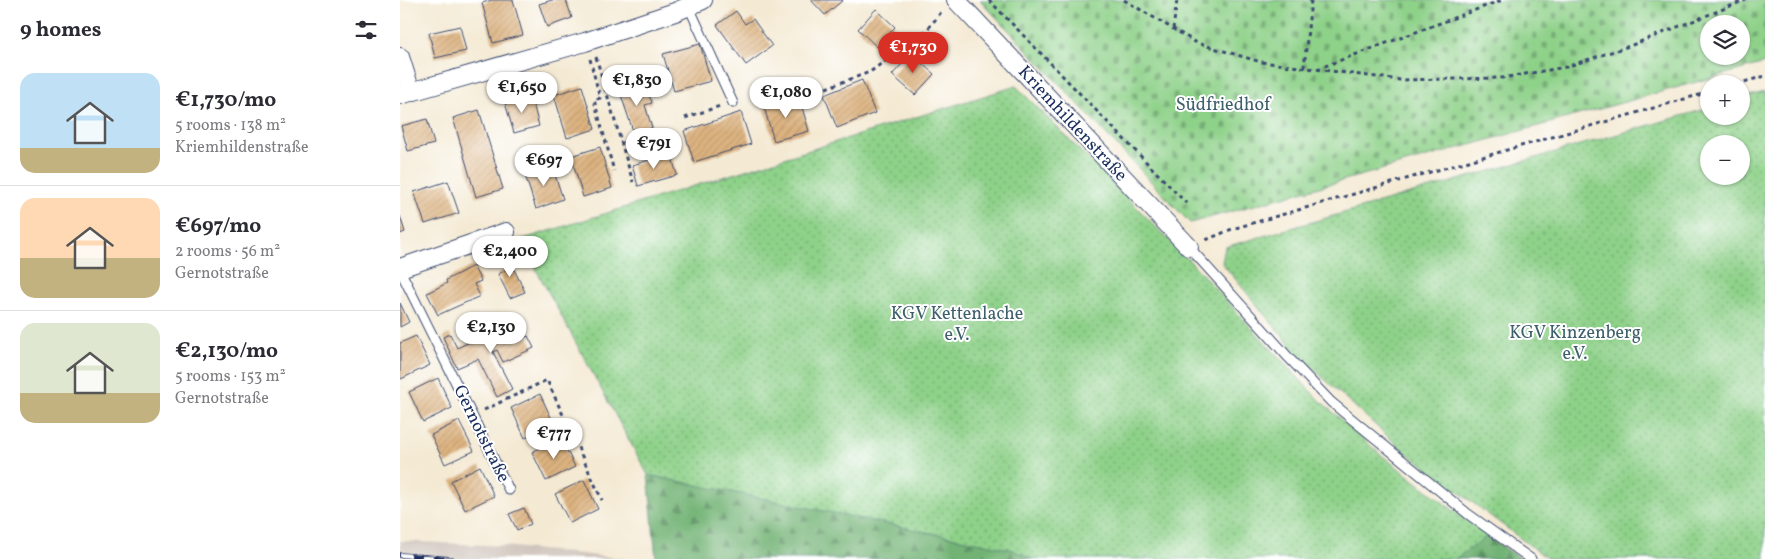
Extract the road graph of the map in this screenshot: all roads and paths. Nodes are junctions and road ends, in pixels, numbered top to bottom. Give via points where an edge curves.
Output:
1 (989, 0) edge
2 (1124, 0) edge
3 (1177, 0) edge
4 (1311, 0) edge
5 (1502, 0) edge
6 (1746, 0) edge
7 (950, 4) edge
8 (684, 5) edge
9 (1173, 29) junction
10 (588, 41) junction
11 (400, 58) edge
12 (1304, 68) junction
13 (1316, 70) junction
14 (1765, 76) edge
15 (1750, 80) edge
16 (826, 88) dead end
17 (405, 94) edge
18 (1700, 95) edge
19 (733, 102) joint
20 (685, 118) dead end
21 (614, 171) dead end
22 (633, 182) dead end
23 (1188, 205) dead end
24 (506, 232) dead end
25 (1189, 247) junction
26 (400, 269) edge
27 (472, 416) junction
28 (509, 490) dead end
29 (602, 500) dead end
30 (1531, 559) edge

1 - 23 path
2 - 9 path
3 - 9 path
4 - 12 path
5 - 13 path
6 - 13 path via 1566,67 1502,78 1400,80
7 - 16 path via 928,30 870,72
7 - 25 street, Kriemhildenstraße
8 - 10 street
8 - 19 lane
9 - 12 path via 1206,46 1261,62
10 - 17 street
10 - 21 path via 600,98 594,100
10 - 22 path
11 - 17 street
12 - 13 path
14 - 15 path
18 - 25 path via 1232,229
19 - 20 path
24 - 26 street, Gernotstraße
25 - 30 lane via 1331,402 1468,514
26 - 27 lane, Gernotstraße
27 - 28 lane, Gernotstraße
27 - 29 path via 547,380

